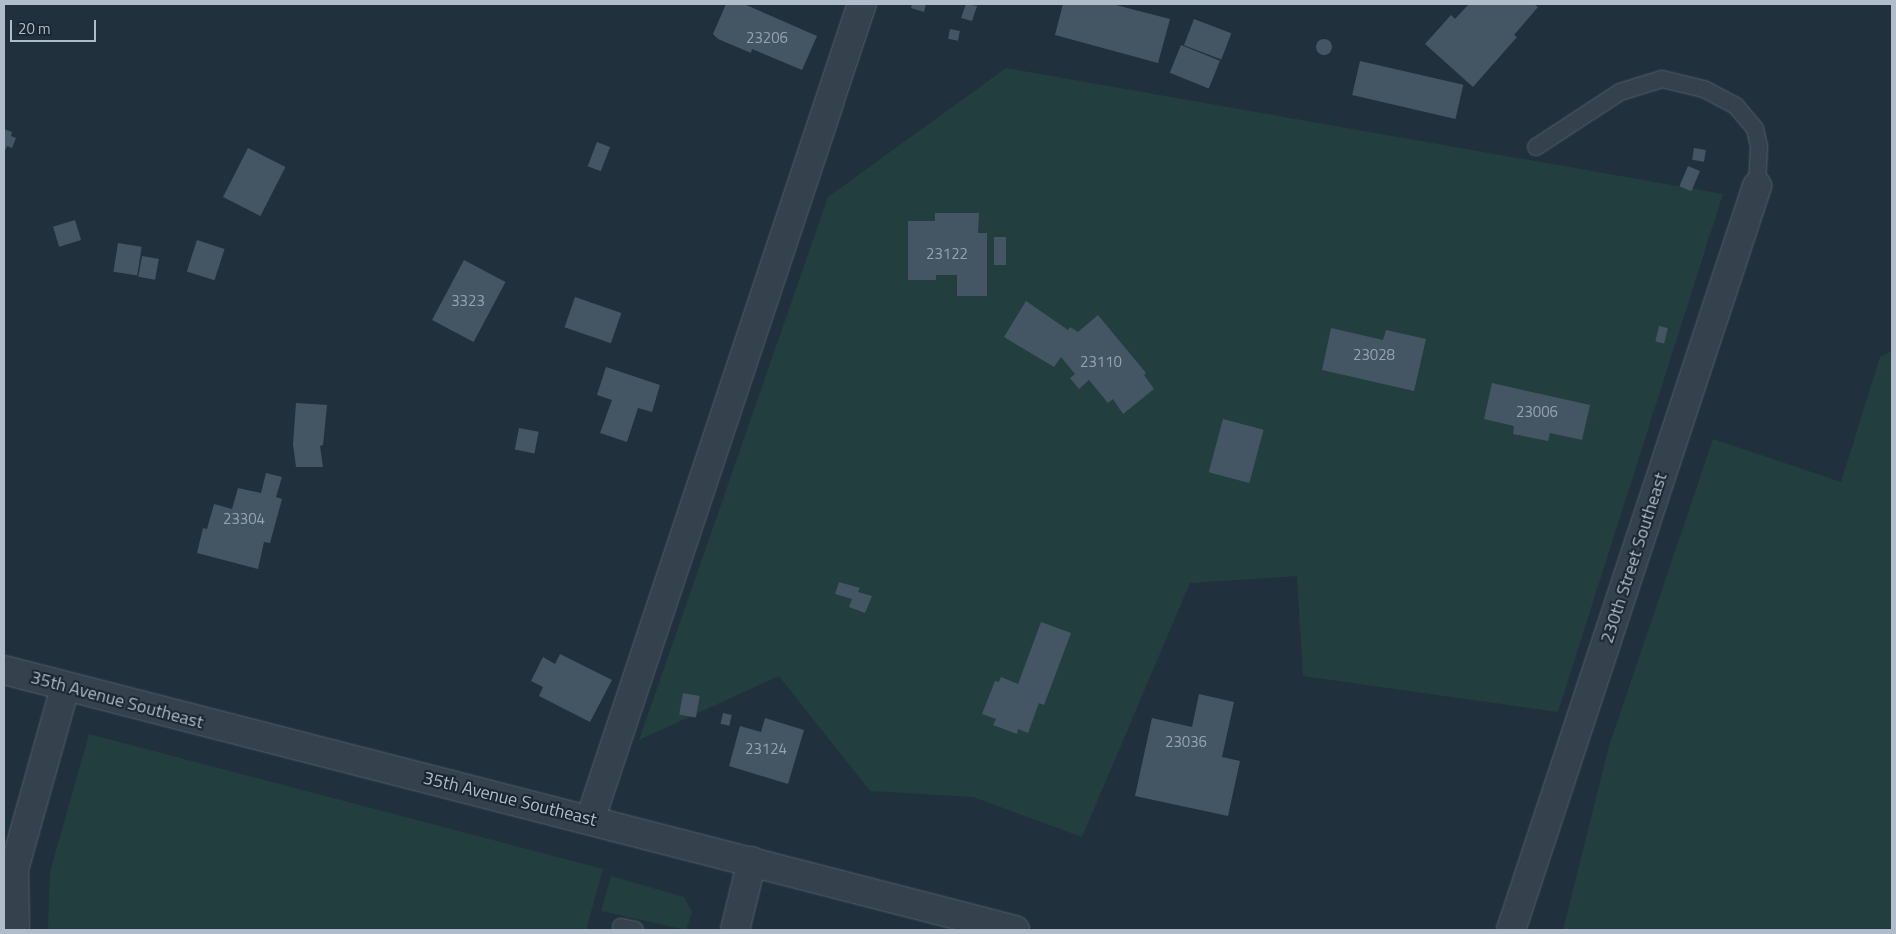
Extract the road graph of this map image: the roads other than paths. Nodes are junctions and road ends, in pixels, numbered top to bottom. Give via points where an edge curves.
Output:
1 (862, 4) edge
2 (1536, 147) dead end
3 (1757, 186) joint
4 (4, 670) edge
5 (65, 687) junction
6 (590, 820) junction
7 (752, 861) junction
8 (15, 930) edge
9 (735, 930) edge
10 (1015, 930) edge
11 (1511, 930) edge

1 - 6 street
2 - 3 lane via 1620,92 1662,79 1704,89 1736,106 1755,129 1759,146
3 - 11 street, 230th Street Southeast
4 - 5 street, 35th Avenue Southeast
5 - 6 street, 35th Avenue Southeast
5 - 8 street via 14,869
6 - 7 street, 35th Avenue Southeast
7 - 9 street
7 - 10 street, 35th Avenue Southeast

